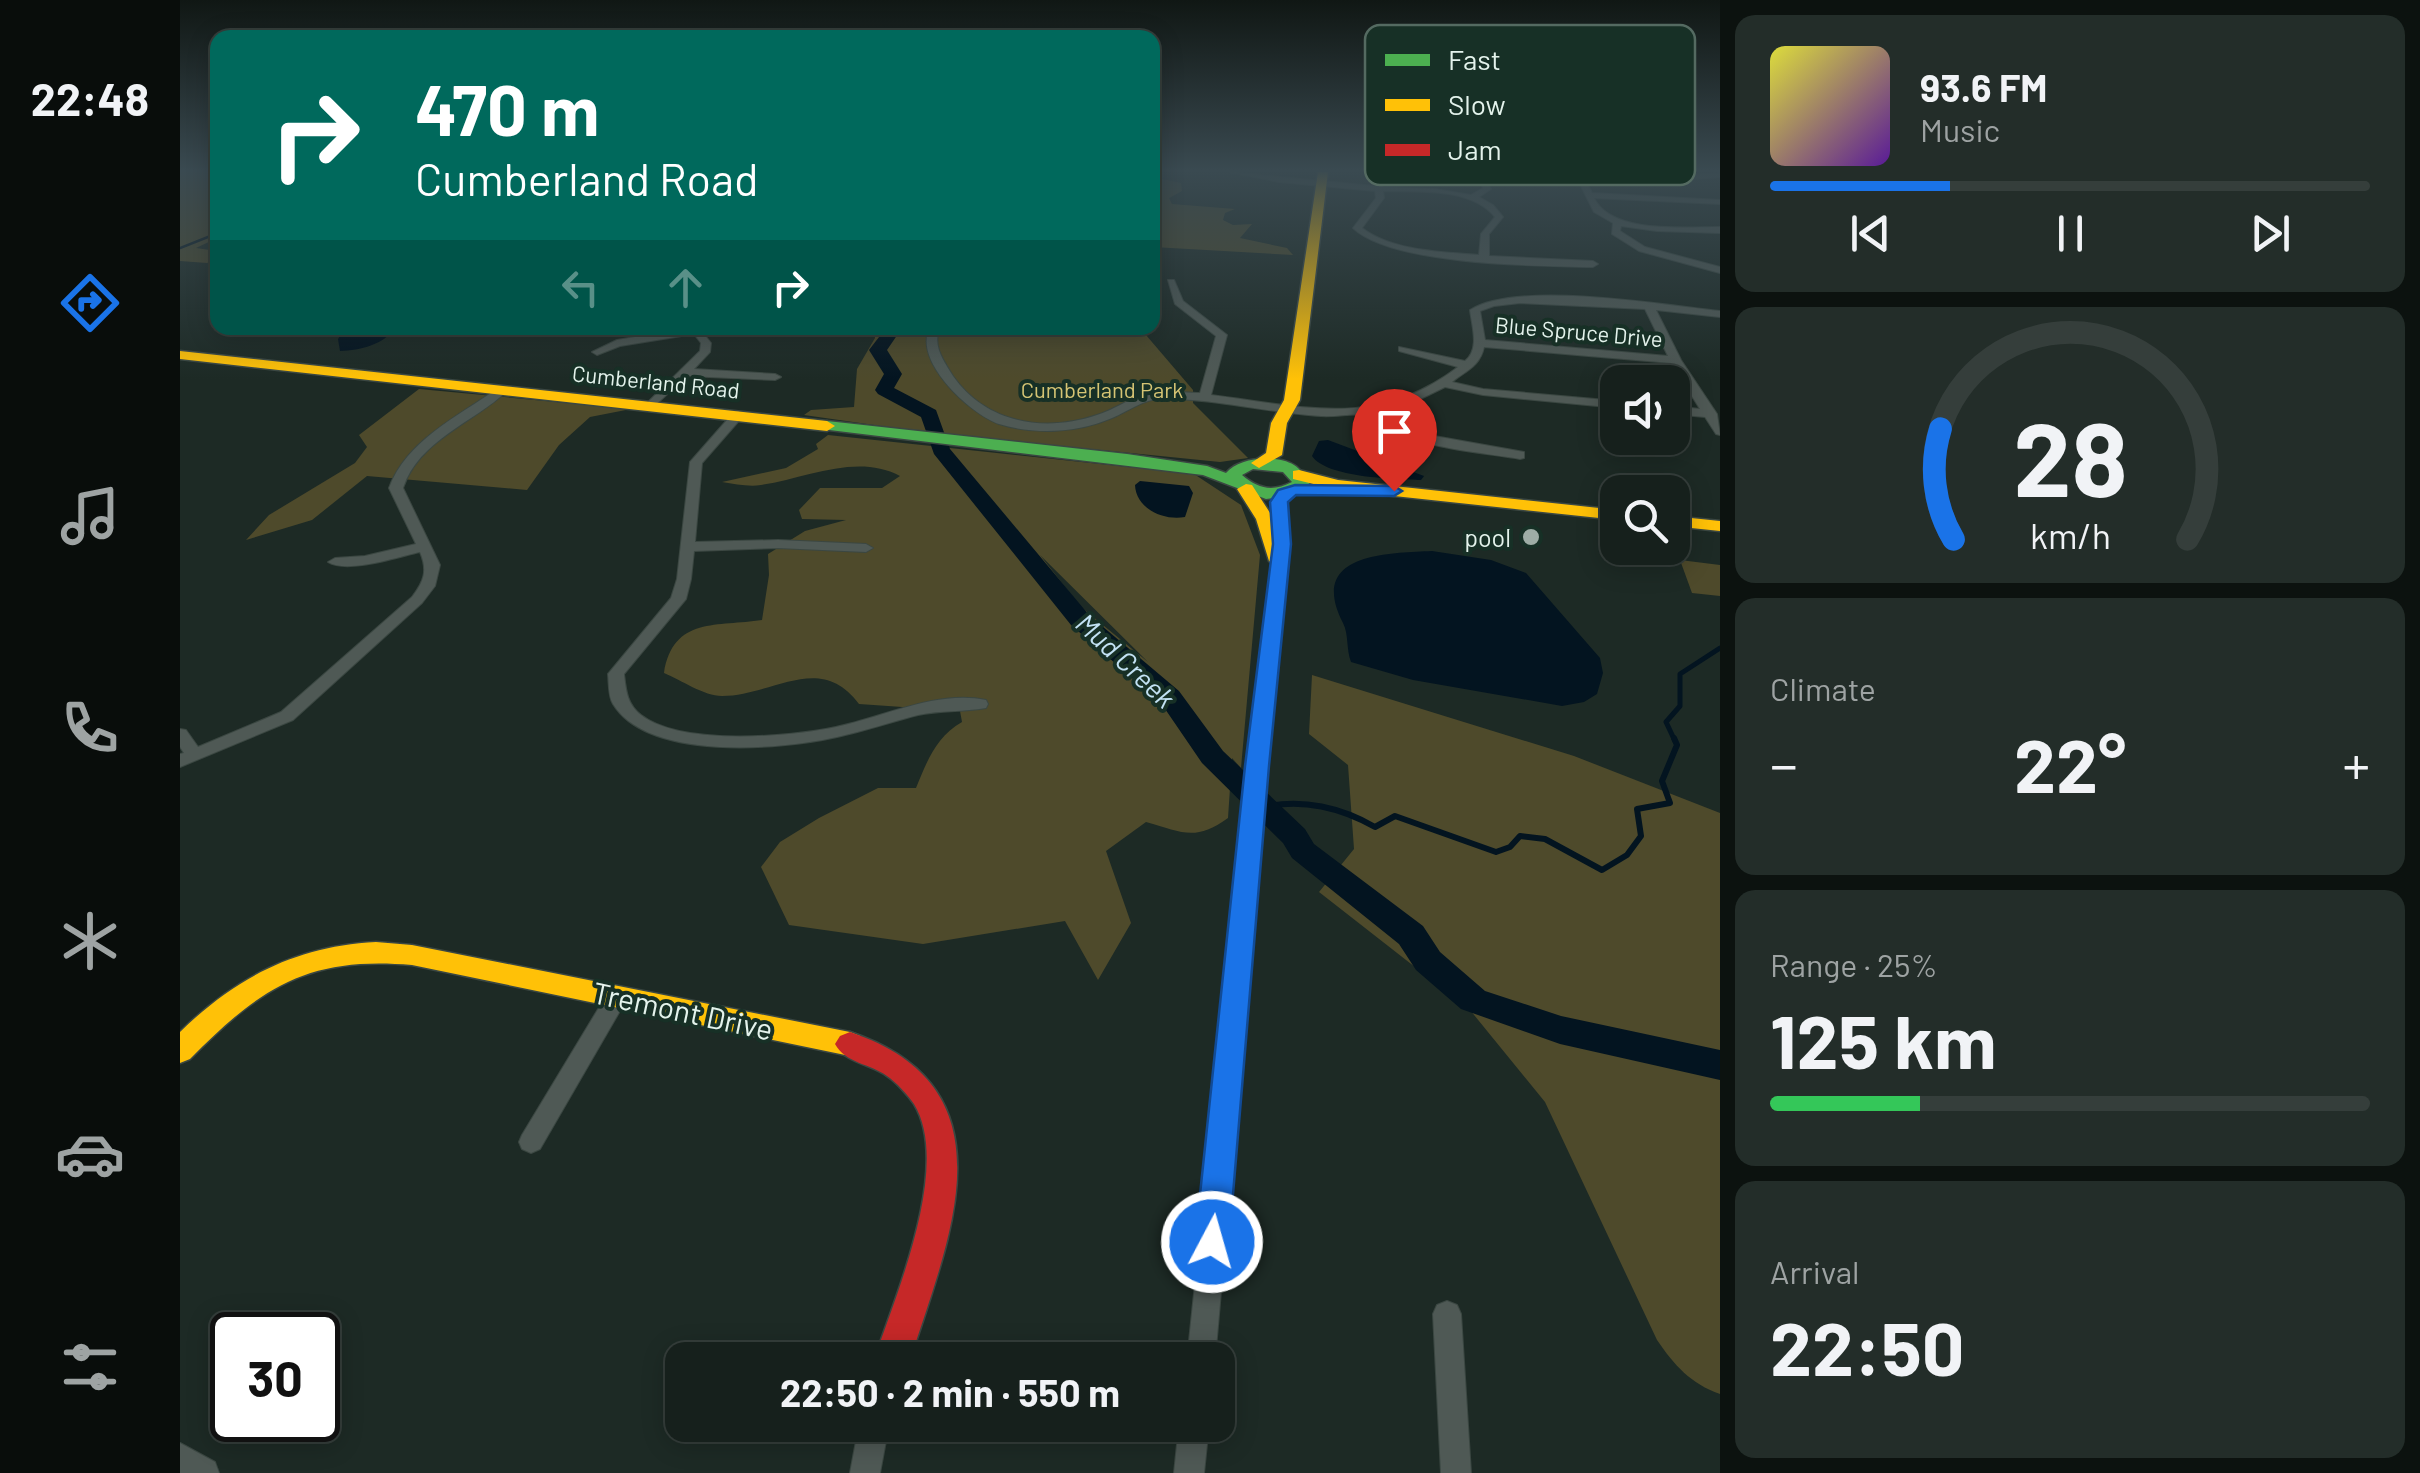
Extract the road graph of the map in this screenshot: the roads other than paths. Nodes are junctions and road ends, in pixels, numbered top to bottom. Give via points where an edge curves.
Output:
1 (1313, 241) edge
2 (1373, 241) edge
3 (1485, 241) edge
4 (1627, 241) edge
5 (1484, 256) junction
6 (1593, 264) dead end
7 (1720, 270) edge
8 (1171, 282) dead end
9 (1473, 295) dead end
10 (1490, 302) junction
11 (1650, 308) junction
12 (1720, 314) edge
13 (664, 335) edge
14 (699, 335) edge
15 (933, 335) edge
16 (1480, 342) junction
17 (1403, 349) dead end
18 (597, 352) dead end
19 (180, 356) edge
20 (1676, 360) junction
21 (1468, 366) junction
22 (685, 372) junction
23 (775, 377) dead end
24 (1442, 383) junction
25 (501, 392) junction
26 (1204, 397) junction
27 (1600, 403) edge
28 (651, 405) junction
29 (1290, 405) junction
30 (1690, 412) edge
31 (1367, 413) junction
32 (1711, 414) junction
33 (738, 415) junction
34 (1720, 431) edge
35 (1520, 455) dead end
36 (1247, 475) junction
37 (1294, 483) junction
38 (1600, 513) edge
39 (1690, 523) edge
40 (1720, 526) edge
41 (424, 547) junction
42 (687, 547) junction
43 (866, 548) dead end
44 (1278, 560) junction
45 (336, 562) dead end
46 (980, 704) dead end
47 (180, 734) edge
48 (187, 758) edge
49 (617, 997) junction
50 (180, 1051) edge
51 (531, 1142) dead end
52 (1447, 1314) dead end
53 (897, 1342) edge
54 (1202, 1342) edge
55 (871, 1442) edge
56 (1193, 1442) edge
57 (180, 1458) edge
58 (204, 1473) edge
59 (865, 1473) edge
60 (1190, 1473) edge
61 (1456, 1473) edge

1 - 29 main road
2 - 5 street
3 - 5 street
4 - 7 street
5 - 6 street
8 - 26 street via 1179,302 1222,335
9 - 10 street
10 - 11 street
10 - 16 street via 1474,314
11 - 12 street
11 - 20 street
13 - 18 street
14 - 22 street via 707,348
15 - 26 street via 930,343 965,402 1000,420 1074,424 1146,396
16 - 20 street, Blue Spruce Drive
16 - 21 street
17 - 21 street
19 - 25 main road, Cumberland Road
20 - 32 street
21 - 24 street
22 - 23 street
22 - 28 street
24 - 27 street
24 - 31 street via 1394,408
25 - 28 main road, Cumberland Road
25 - 41 street via 413,457 398,476 396,488
26 - 29 street
28 - 33 main road, Cumberland Road
29 - 31 street
29 - 36 main road via 1279,422 1274,455
29 - 37 main road
30 - 32 street
31 - 35 street via 1419,437
32 - 34 street
33 - 36 main road, Cumberland Road
33 - 42 street via 696,462
36 - 37 main road, Cumberland Road via 1280,466
36 - 44 main road
37 - 38 main road
37 - 44 main road via 1278,512
39 - 40 main road
41 - 45 street
41 - 48 street via 432,565 426,589 308,702
42 - 43 street
42 - 46 street via 678,599 616,674 616,698 632,719 689,737 775,740 844,731 948,704
44 - 54 street
47 - 48 street
49 - 50 main road, Tremont Drive via 386,951 341,952 246,989
49 - 51 street
49 - 53 main road, Tremont Drive via 846,1044 882,1056 918,1082 939,1119 944,1169
52 - 61 street
55 - 59 street
56 - 60 street
57 - 58 street

